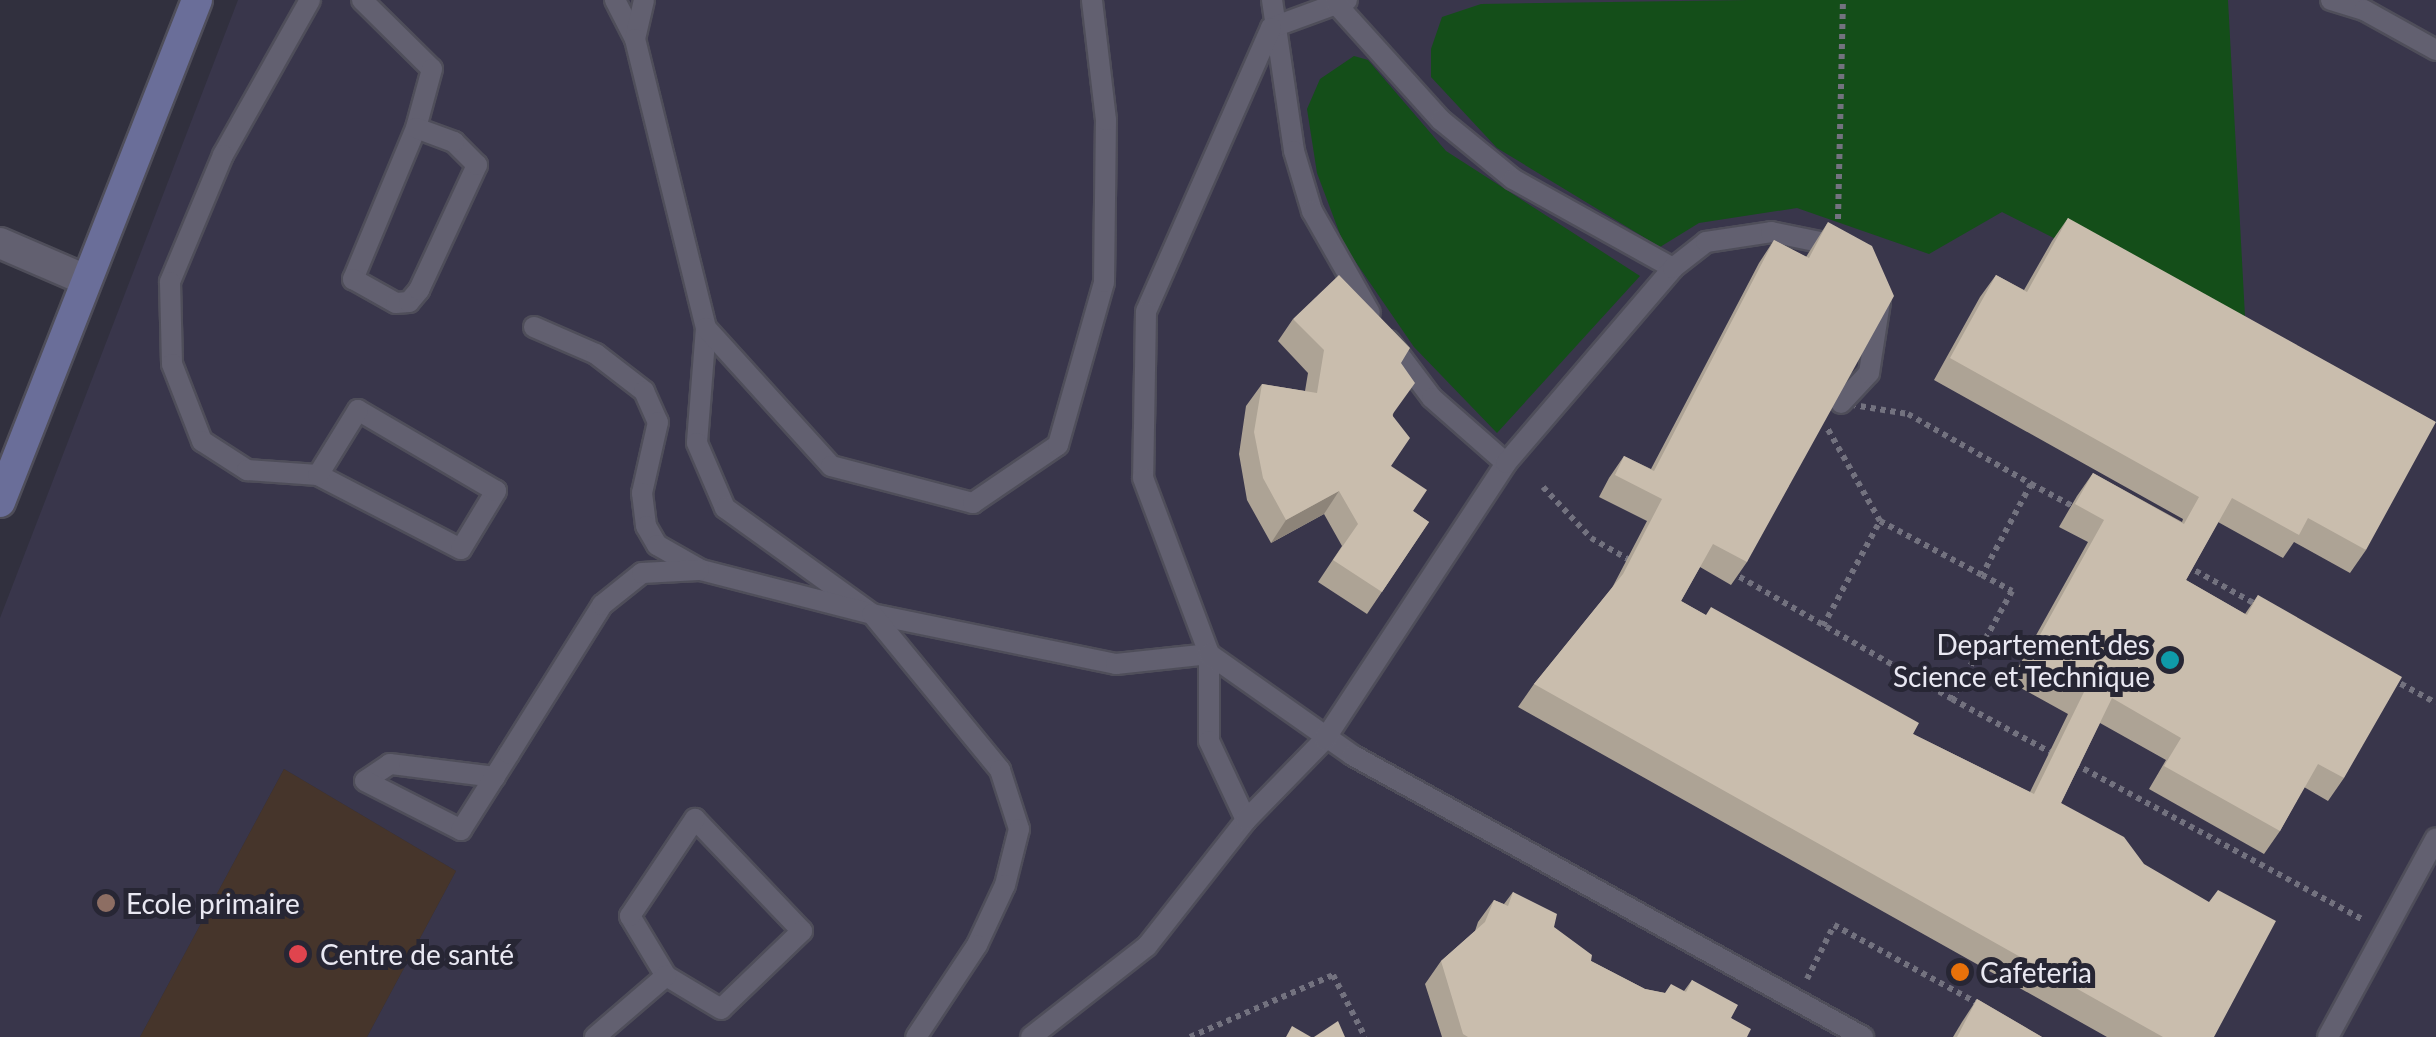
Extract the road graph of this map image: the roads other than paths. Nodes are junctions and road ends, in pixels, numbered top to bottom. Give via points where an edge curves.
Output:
1 (197, 0) edge
2 (310, 0) edge
3 (362, 0) edge
4 (615, 0) edge
5 (644, 0) edge
6 (1092, 0) edge
7 (1272, 0) edge
8 (2332, 0) edge
9 (1342, 2) edge
10 (1271, 28) junction
11 (635, 39) junction
12 (2436, 50) edge
13 (416, 128) junction
14 (0, 244) edge
15 (1842, 251) edge
16 (1673, 268) junction
17 (86, 280) junction
18 (1870, 288) edge
19 (534, 327) dead end
20 (706, 328) junction
21 (1841, 403) edge
22 (1506, 463) junction
23 (318, 475) junction
24 (0, 502) edge
25 (700, 570) junction
26 (872, 614) junction
27 (1209, 654) junction
28 (1325, 739) junction
29 (495, 777) junction
30 (1246, 820) junction
31 (2436, 838) edge
32 (666, 976) junction
33 (1830, 1029) edge
34 (595, 1037) edge
35 (916, 1037) edge
36 (1031, 1037) edge
37 (1863, 1037) edge
38 (2328, 1037) edge

1 - 17 main road
2 - 23 lane via 223,155 170,282 170,299 172,364 202,441 247,470
3 - 13 lane via 432,69
4 - 11 lane
5 - 11 lane
6 - 20 lane via 1106,120 1104,282 1058,446 973,503 831,466
7 - 10 lane
8 - 12 lane
9 - 10 lane
9 - 16 lane via 1440,120 1513,179
10 - 22 lane via 1312,212 1349,282 1432,398
10 - 27 lane via 1146,312 1143,478
11 - 20 lane
13 - 13 lane via 353,279 396,303 409,302 419,290 478,165 454,142
14 - 17 street
15 - 16 lane via 1771,232 1706,242
16 - 22 lane
17 - 24 main road
18 - 21 lane via 1881,303 1869,373
19 - 25 lane via 596,354 644,391 658,422 643,468 646,526 657,544
20 - 26 lane via 697,444 725,508
22 - 28 lane
23 - 23 lane via 461,549 496,491 358,410
25 - 26 lane
25 - 29 lane via 642,573 602,606
26 - 27 lane via 1116,664
26 - 35 lane via 1000,770 1019,829 1005,885 977,946
27 - 28 lane
27 - 30 lane via 1209,742
28 - 30 lane
28 - 33 lane via 1797,998
29 - 29 lane via 461,830 365,782 390,764
30 - 36 lane via 1147,946
31 - 38 lane
32 - 32 lane via 630,916 695,819 802,932 722,1009
32 - 34 lane
33 - 37 lane

